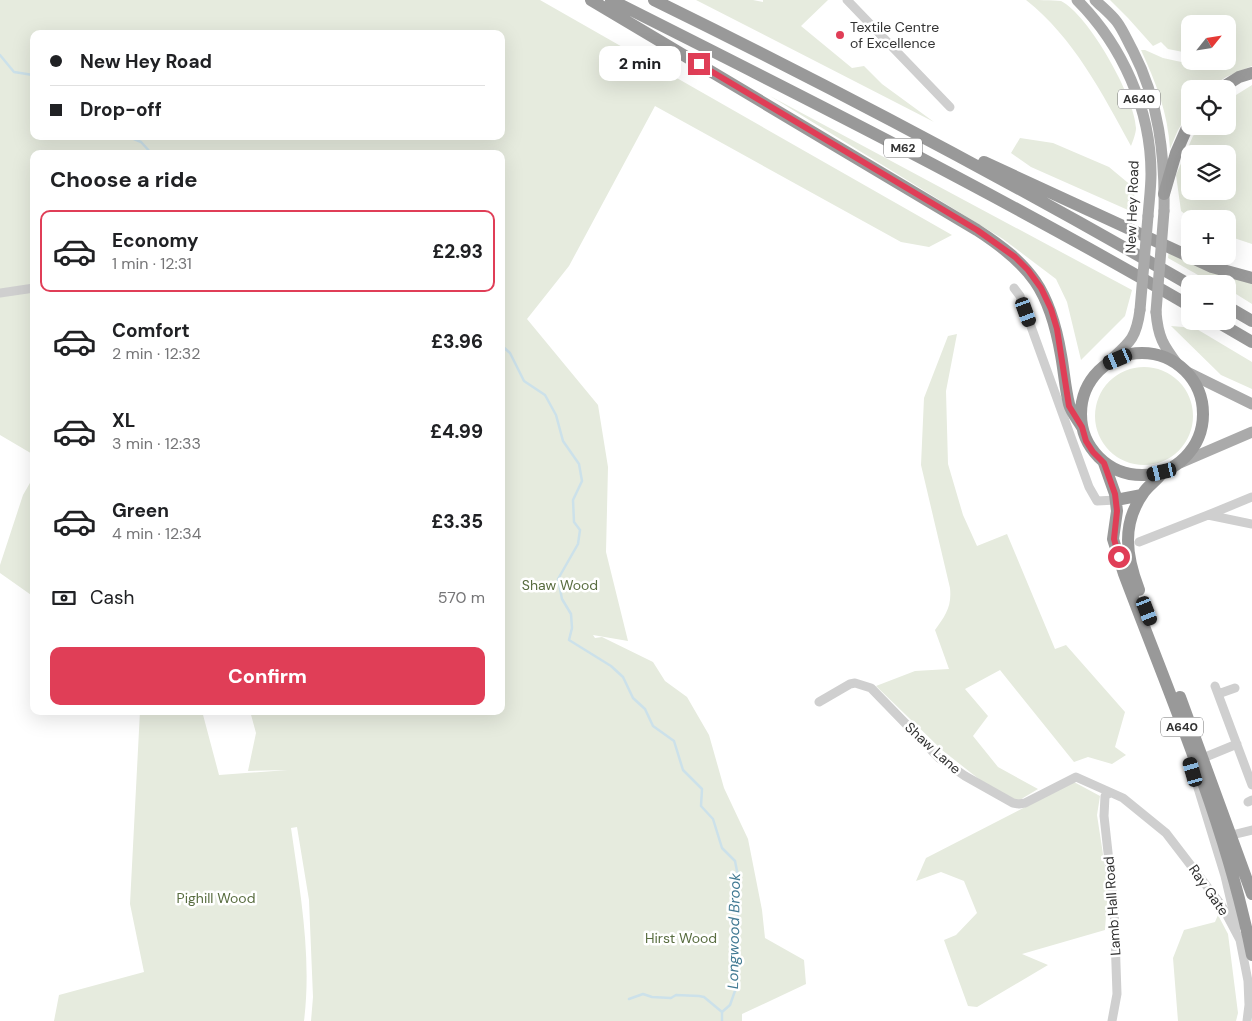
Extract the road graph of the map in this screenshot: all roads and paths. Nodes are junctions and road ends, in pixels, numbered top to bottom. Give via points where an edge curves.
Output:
1 (591, 0) edge
2 (611, 0) edge
3 (654, 0) edge
4 (847, 0) edge
5 (1077, 0) edge
6 (1095, 0) edge
7 (1252, 72) edge
8 (1234, 80) edge
9 (950, 108) dead end
10 (877, 113) junction
11 (1184, 135) edge
12 (1164, 194) junction
13 (1252, 278) edge
14 (1181, 280) edge
15 (1014, 288) dead end
16 (30, 289) edge
17 (0, 293) edge
18 (1181, 301) edge
19 (1236, 312) edge
20 (1252, 321) edge
21 (1231, 330) edge
22 (1252, 342) edge
23 (1107, 363) junction
24 (1182, 368) junction
25 (1252, 404) edge
26 (1082, 427) junction
27 (1252, 432) edge
28 (1104, 463) junction
29 (1180, 463) junction
30 (1162, 472) junction
31 (1142, 495) junction
32 (1252, 497) edge
33 (1116, 500) junction
34 (1208, 515) junction
35 (1252, 524) edge
36 (1139, 542) dead end
37 (1235, 688) dead end
38 (819, 702) dead end
39 (1176, 710) junction
40 (1237, 744) junction
41 (1203, 758) junction
42 (1252, 785) edge
43 (1110, 793) junction
44 (1252, 830) edge
45 (1232, 836) junction
46 (1252, 894) edge
47 (1247, 909) edge
48 (1240, 940) junction
49 (1252, 956) edge
50 (1112, 1021) edge
51 (1247, 1021) edge

1 - 26 highway via 977,230 1015,257 1028,270 1051,309 1069,406
2 - 18 highway, M62 via 956,176
3 - 10 highway, M62
4 - 9 street
5 - 23 main road, New Hey Road / A640, bridge via 1110,39 1126,67 1147,132 1151,174 1138,326 1131,341
6 - 12 main road, New Hey Road / A640 via 1116,21 1142,68 1152,96 1160,129
7 - 8 highway
10 - 13 highway via 1212,266
10 - 14 highway, M62
11 - 12 highway
12 - 24 main road, New Hey Road / A640, bridge via 1156,312 1165,348
15 - 33 street via 1020,296 1089,487 1097,501
16 - 17 street
19 - 20 highway
21 - 22 highway
23 - 24 highway, A640 via 1129,354 1146,353 1164,357
23 - 26 highway, A640 via 1086,388 1081,404
24 - 25 main road
24 - 29 highway, A640 via 1197,388 1203,407 1203,424 1198,440
26 - 28 highway, A640 via 1086,441
27 - 29 main road
28 - 30 highway, A640 via 1138,476
28 - 33 highway, A640
29 - 30 highway, A640
30 - 31 highway, A640
31 - 33 highway
31 - 41 highway, A640 via 1127,533 1134,576
32 - 34 street
33 - 39 highway, A640 via 1114,539 1124,574
34 - 35 street
34 - 36 street
37 - 40 street via 1217,691
38 - 43 street, Shaw Lane via 850,684 871,688 939,758 986,789 1019,804 1076,777
39 - 47 highway, A640
39 - 48 street via 1226,876
40 - 41 street
40 - 42 street
41 - 45 highway, A640
43 - 48 street, Ray Gate via 1122,798 1166,833 1222,906
43 - 50 street, Lamb Hall Road via 1105,796 1104,816 1114,907 1118,994
44 - 45 street
45 - 46 highway, A640
47 - 49 highway, A640
48 - 51 street, Ray Gate via 1248,981

